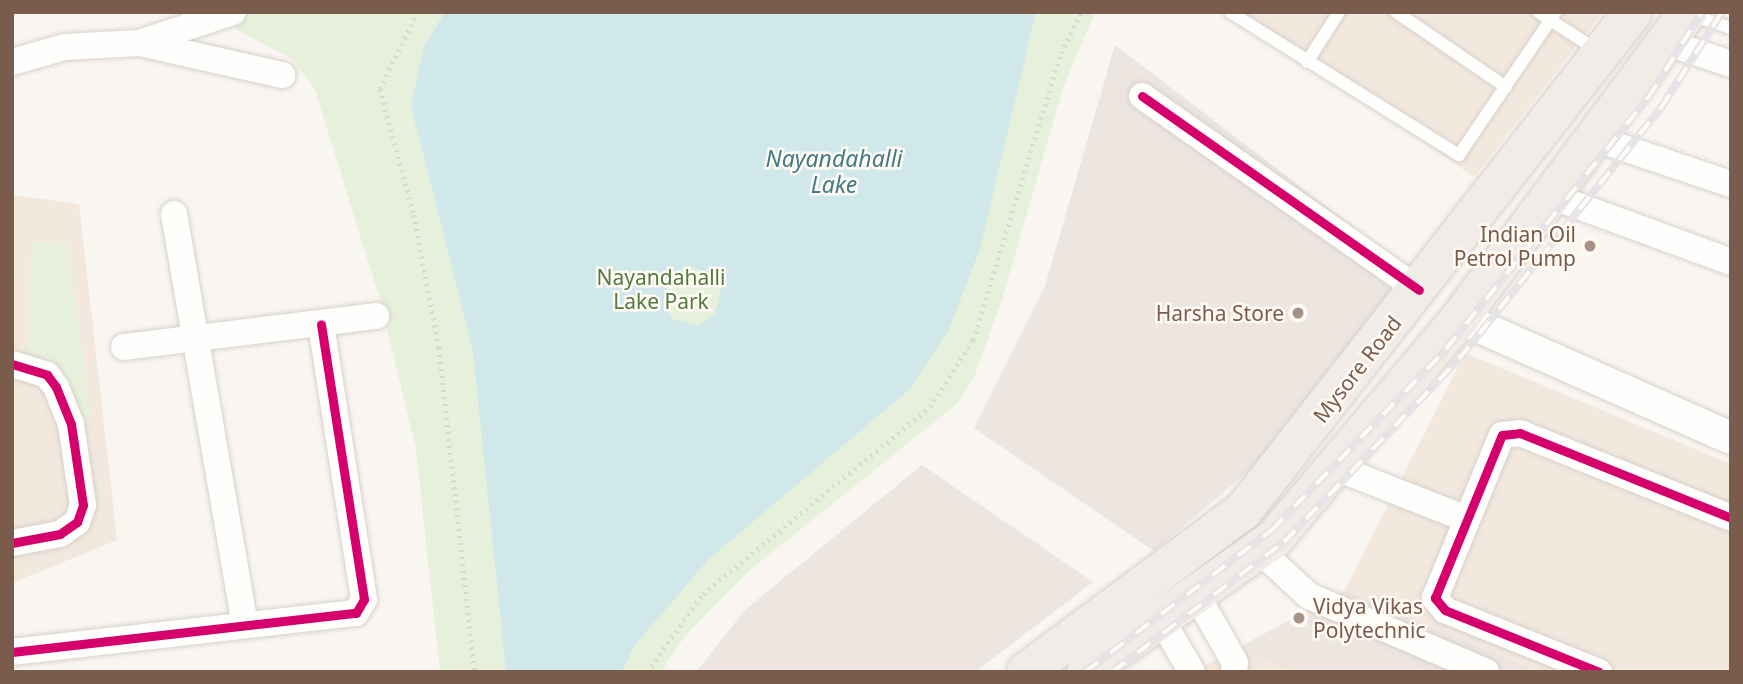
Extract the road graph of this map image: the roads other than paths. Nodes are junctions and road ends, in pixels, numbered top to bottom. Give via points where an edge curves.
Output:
1 (233, 12) edge
2 (1230, 12) edge
3 (1339, 12) edge
4 (1396, 12) edge
5 (1538, 12) edge
6 (1633, 12) edge
7 (1553, 16) edge
8 (1680, 23) edge
9 (1731, 28) edge
10 (139, 43) junction
11 (1602, 53) junction
12 (12, 62) edge
13 (1307, 62) junction
14 (1731, 64) edge
15 (282, 75) dead end
16 (1506, 87) junction
17 (1142, 96) dead end
18 (1594, 138) junction
19 (1731, 184) edge
20 (1551, 196) junction
21 (174, 214) dead end
22 (1731, 262) edge
23 (1419, 290) junction
24 (376, 316) dead end
25 (1460, 317) junction
26 (321, 324) junction
27 (196, 336) junction
28 (124, 347) dead end
29 (12, 364) edge
30 (1731, 438) edge
31 (1334, 467) junction
32 (1464, 518) junction
33 (1731, 518) edge
34 (12, 542) edge
35 (1259, 550) junction
36 (1196, 594) junction
37 (1161, 619) junction
38 (245, 623) junction
39 (12, 652) edge
40 (1026, 672) edge
41 (1086, 672) edge
42 (1192, 672) edge
43 (1234, 672) edge
44 (1486, 672) edge
45 (1599, 672) edge

1 - 10 street
2 - 13 lane
3 - 13 lane
4 - 16 lane
5 - 7 lane
6 - 11 highway, Mysore Road
7 - 11 lane
7 - 16 lane
8 - 9 lane
8 - 14 street
8 - 18 highway, Mysore Road
10 - 12 street via 65,47
10 - 15 street
11 - 23 highway, Mysore Road
13 - 16 lane via 1459,155
17 - 23 street
18 - 19 street
18 - 20 highway, Mysore Road
20 - 22 street
20 - 25 highway, Mysore Road
21 - 27 street
23 - 40 highway, Mysore Road via 1243,511
24 - 26 street
25 - 30 street
25 - 31 highway, Mysore Road
26 - 27 street
26 - 38 street via 364,599 356,612
27 - 28 street
27 - 38 street
29 - 34 street via 47,375 57,387 71,424 83,505 77,522 60,534
31 - 32 street
31 - 35 highway, Mysore Road via 1274,539
32 - 33 street via 1497,442 1509,432
32 - 45 street via 1434,592 1438,606
35 - 36 highway, Mysore Road
35 - 44 street via 1308,596
36 - 37 highway, Mysore Road
36 - 43 street via 1235,663
37 - 41 highway, Mysore Road
37 - 42 street
38 - 39 street

